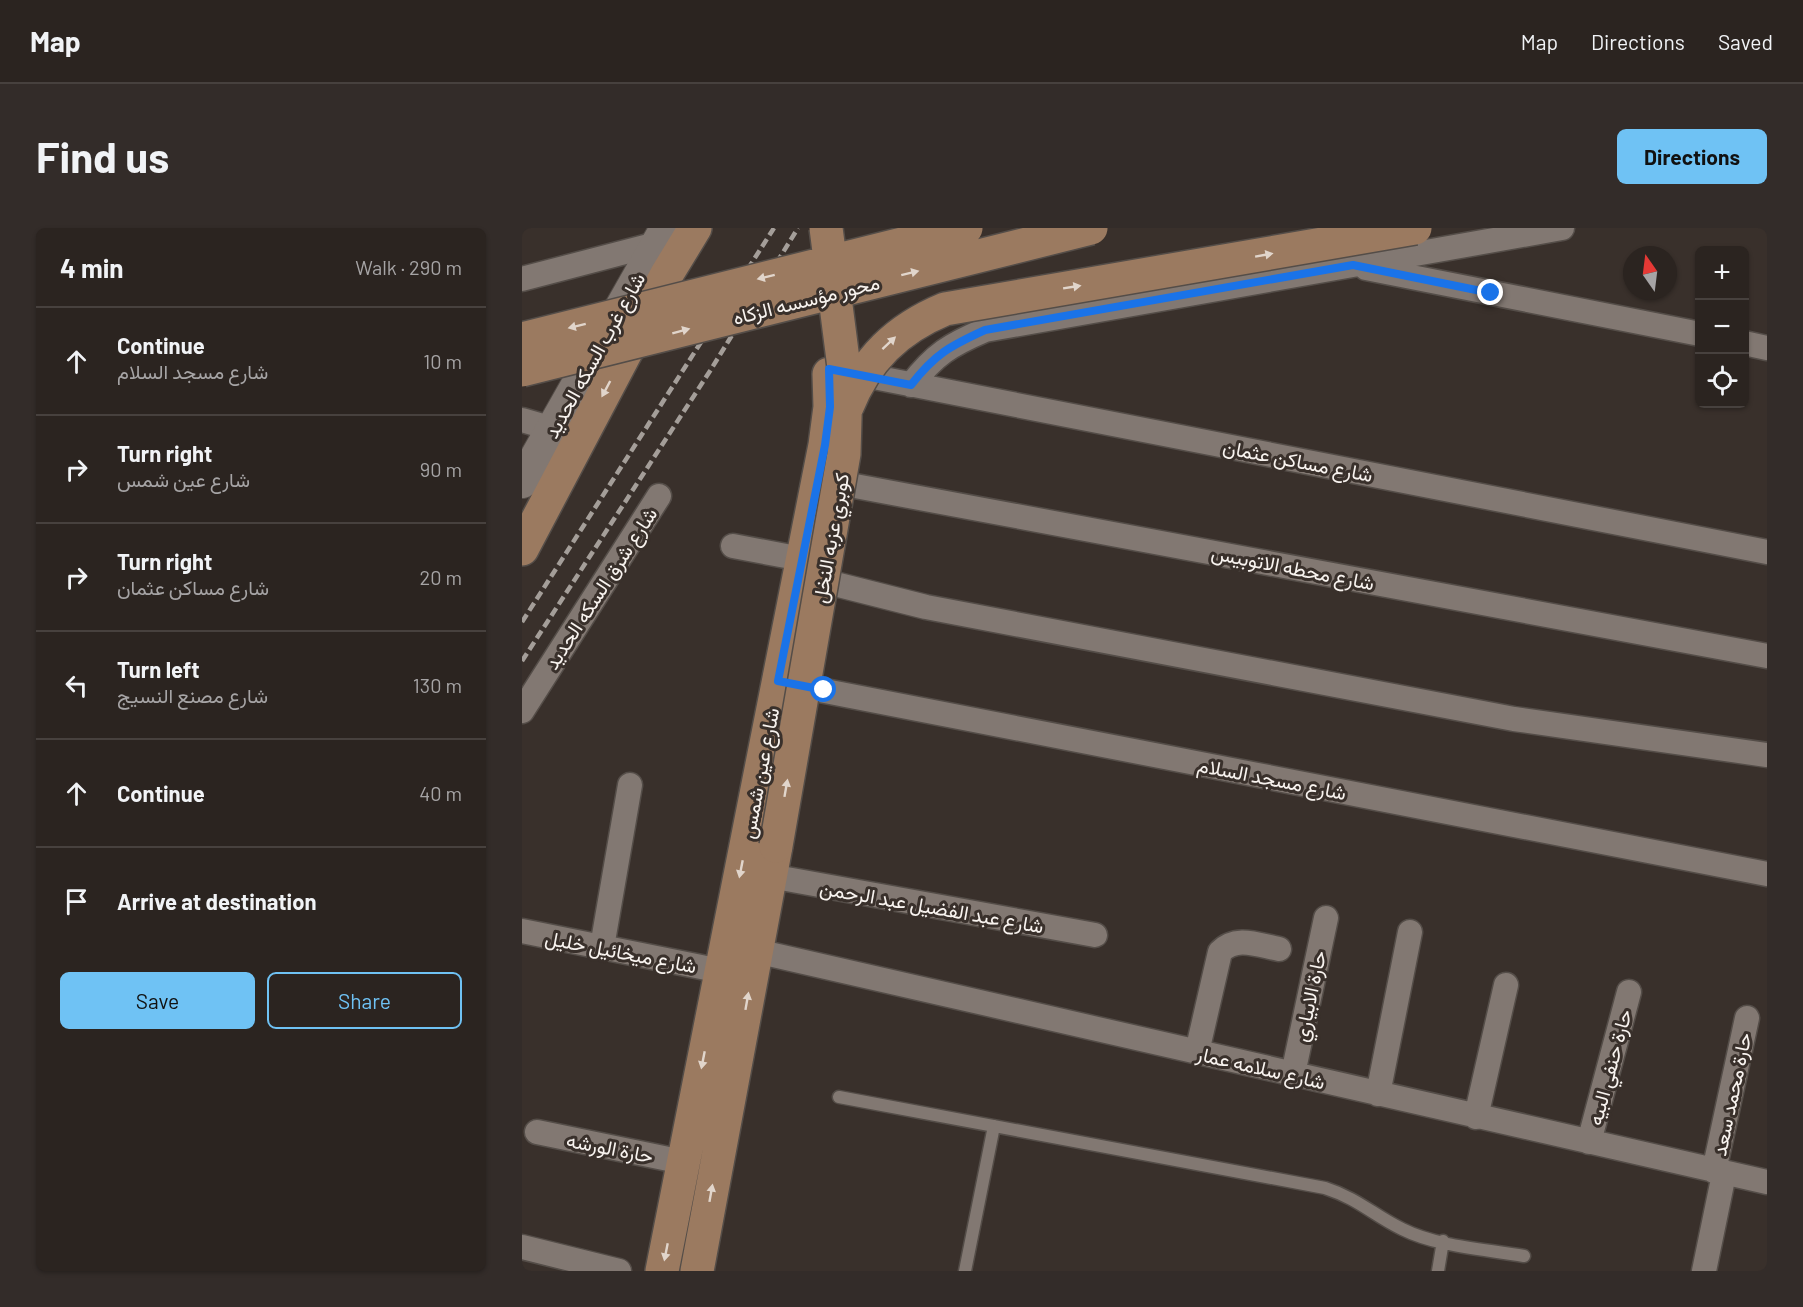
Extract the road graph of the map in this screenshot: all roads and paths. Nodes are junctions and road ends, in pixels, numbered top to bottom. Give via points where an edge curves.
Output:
1 (695, 228) edge
2 (826, 228) edge
3 (836, 228) edge
4 (966, 228) edge
5 (1090, 228) edge
6 (1415, 228) edge
7 (1562, 228) edge
8 (651, 237) edge
9 (1353, 265) junction
10 (522, 279) edge
11 (1695, 333) edge
12 (522, 339) edge
13 (1749, 344) edge
14 (1767, 348) edge
15 (829, 369) junction
16 (522, 370) edge
17 (911, 385) junction
18 (846, 409) junction
19 (522, 420) edge
20 (553, 429) junction
21 (819, 479) junction
22 (522, 482) edge
23 (659, 496) dead end
24 (734, 546) dead end
25 (522, 549) edge
26 (1767, 552) edge
27 (813, 570) junction
28 (1767, 656) edge
29 (778, 681) junction
30 (522, 711) edge
31 (1767, 755) edge
32 (630, 785) dead end
33 (773, 861) junction
34 (1767, 874) edge
35 (1326, 918) dead end
36 (522, 931) edge
37 (1410, 932) dead end
38 (1095, 935) dead end
39 (602, 947) junction
40 (1279, 949) dead end
41 (756, 951) junction
42 (720, 971) junction
43 (1506, 985) dead end
44 (1629, 992) dead end
45 (1748, 1018) dead end
46 (1197, 1052) junction
47 (1293, 1074) junction
48 (1378, 1094) junction
49 (839, 1097) dead end
50 (1476, 1117) junction
51 (994, 1126) junction
52 (537, 1132) dead end
53 (1589, 1142) junction
54 (683, 1162) junction
55 (1719, 1172) junction
56 (1767, 1182) edge
57 (1443, 1241) junction
58 (522, 1247) edge
59 (1524, 1256) dead end
60 (619, 1271) edge
61 (662, 1271) edge
62 (697, 1271) edge
63 (965, 1271) edge
64 (1438, 1271) edge
65 (1704, 1271) edge

1 -> 25 main road, bridge
2 - 18 main road, كوبري عزبه النخل, bridge
3 - 15 main road, شارع عين شمس via 820,243 814,264
4 -> 12 main road, محور مؤسسه الزكاه, bridge
16 -> 5 main road, محور مؤسسه الزكاه, bridge
18 -> 6 main road, bridge via 855,386 884,347 902,331 945,309
7 - 9 street
8 - 10 street
8 - 20 street, شارع غرب السكه الحديد
9 - 11 street
9 - 17 street via 985,330 930,360
13 - 14 street
15 - 17 street, شارع مساكن عثمان
15 - 21 main road, شارع عين شمس via 830,407
17 - 26 street, شارع مساكن عثمان
18 - 27 main road, كوبري عزبه النخل, bridge via 840,488
19 - 20 street
20 - 22 street, شارع غرب السكه الحديد
21 - 27 main road, شارع عين شمس
21 - 28 street, شارع محطه الاتوبيس
23 - 30 street, شارع شرق السكه الحديد
24 - 27 street
27 - 29 main road, شارع عين شمس
27 - 31 street via 926,607 1514,719
33 -> 27 main road, كوبري عزبه النخل, bridge
29 - 34 street, شارع مسجد السلام
29 -> 42 main road, شارع عين شمس
32 - 39 street
33 - 38 street, شارع عبد الفضيل عبد الرحمن
33 - 41 main road
35 - 47 street, حارة الابياري
36 - 39 street, شارع ميخائيل خليل
37 - 48 street
39 - 42 street, شارع ميخائيل خليل
40 - 46 street via 1242,942 1220,952
41 - 46 street, شارع سلامه عمار
62 -> 41 main road
42 -> 54 main road, شارع عين شمس
43 - 50 street
44 - 53 street, حارة حنفي البيه
45 - 55 street, حارة محمد سعد
46 - 47 street, شارع سلامه عمار
47 - 48 street, شارع سلامه عمار
48 - 50 street, شارع سلامه عمار
49 - 51 lane
50 - 53 street, شارع سلامه عمار
51 - 57 lane via 1325,1188 1366,1205 1402,1229
51 - 63 lane
52 - 54 street, حارة الورشه
53 - 55 street, شارع سلامه عمار
54 -> 61 main road, شارع عين شمس
55 - 56 street, شارع سلامه عمار
55 - 65 street, حارة محمد سعد
57 - 59 lane
57 - 64 lane
58 - 60 street

